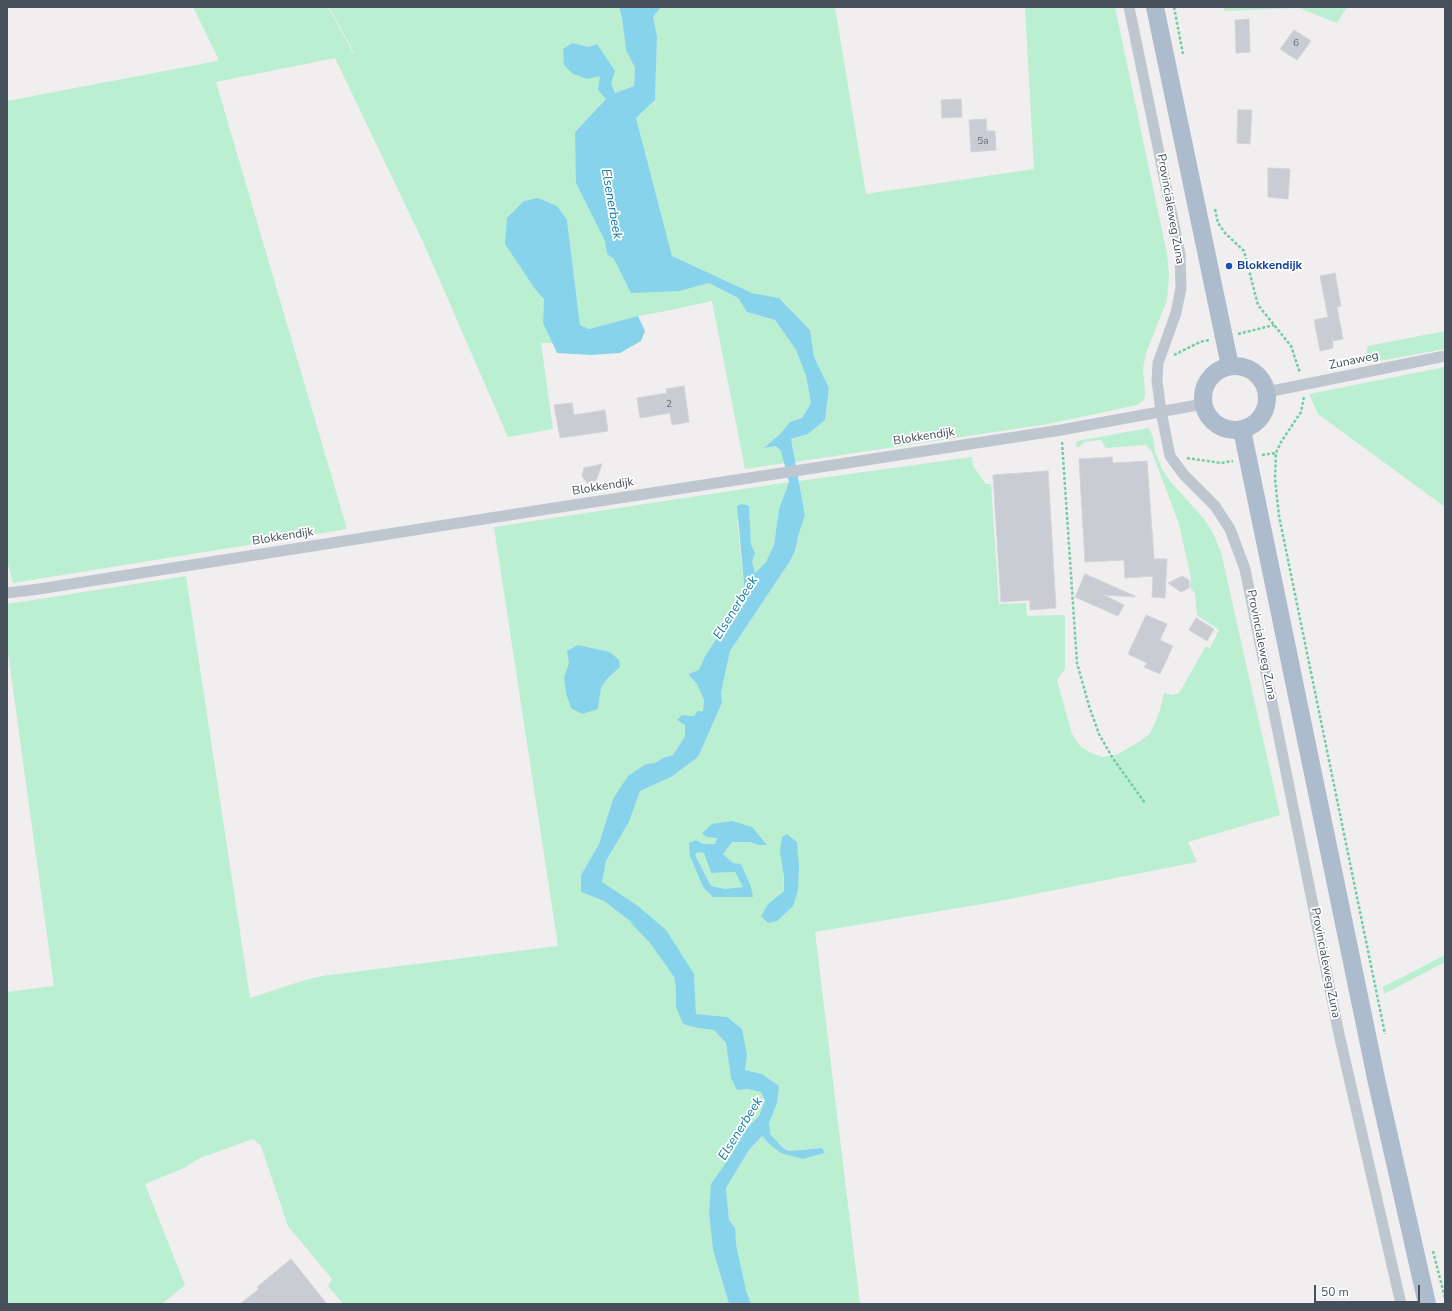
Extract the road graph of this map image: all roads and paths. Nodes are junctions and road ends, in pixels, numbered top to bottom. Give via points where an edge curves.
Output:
1 (1130, 7) edge
2 (1155, 7) edge
3 (1174, 7) edge
4 (1184, 60) dead end
5 (1215, 208) dead end
6 (1445, 356) edge
7 (1230, 366) junction
8 (1304, 385) junction
9 (1267, 392) junction
10 (1203, 404) junction
11 (1161, 411) junction
12 (1061, 430) junction
13 (1242, 430) junction
14 (1276, 453) junction
15 (1170, 456) junction
16 (1248, 458) junction
17 (7, 593) edge
18 (1145, 803) dead end
19 (1386, 1042) dead end
20 (1432, 1247) dead end
21 (1445, 1298) edge
22 (1401, 1304) edge
23 (1427, 1304) edge

1 - 11 street, Provincialeweg Zuna via 1180,254 1181,288 1176,313 1158,363 1157,381
2 - 7 main road, Provincialeweg Zuna
3 - 4 path
5 - 8 path via 1218,223 1244,251 1258,305 1291,346
6 - 8 street, Zunaweg
7 - 9 main road via 1250,369 1262,379
7 - 10 main road via 1217,371 1207,382
8 - 9 street, Zunaweg
8 - 14 path via 1301,412
9 - 13 main road via 1264,414 1256,424
10 - 11 street, Blokkendijk
10 - 13 main road via 1207,415 1215,424 1227,430
11 - 12 street, Blokkendijk
11 - 15 street, Provincialeweg Zuna
12 - 17 street, Blokkendijk
12 - 18 path via 1077,664 1099,734
13 - 16 main road, Provincialeweg Zuna
14 - 16 path
14 - 19 path via 1275,479 1279,516
15 - 16 path via 1221,463
15 - 22 street, Provincialeweg Zuna via 1184,475 1215,506 1230,529 1245,569 1339,1034
16 - 23 main road, Provincialeweg Zuna via 1376,1083
20 - 21 path

